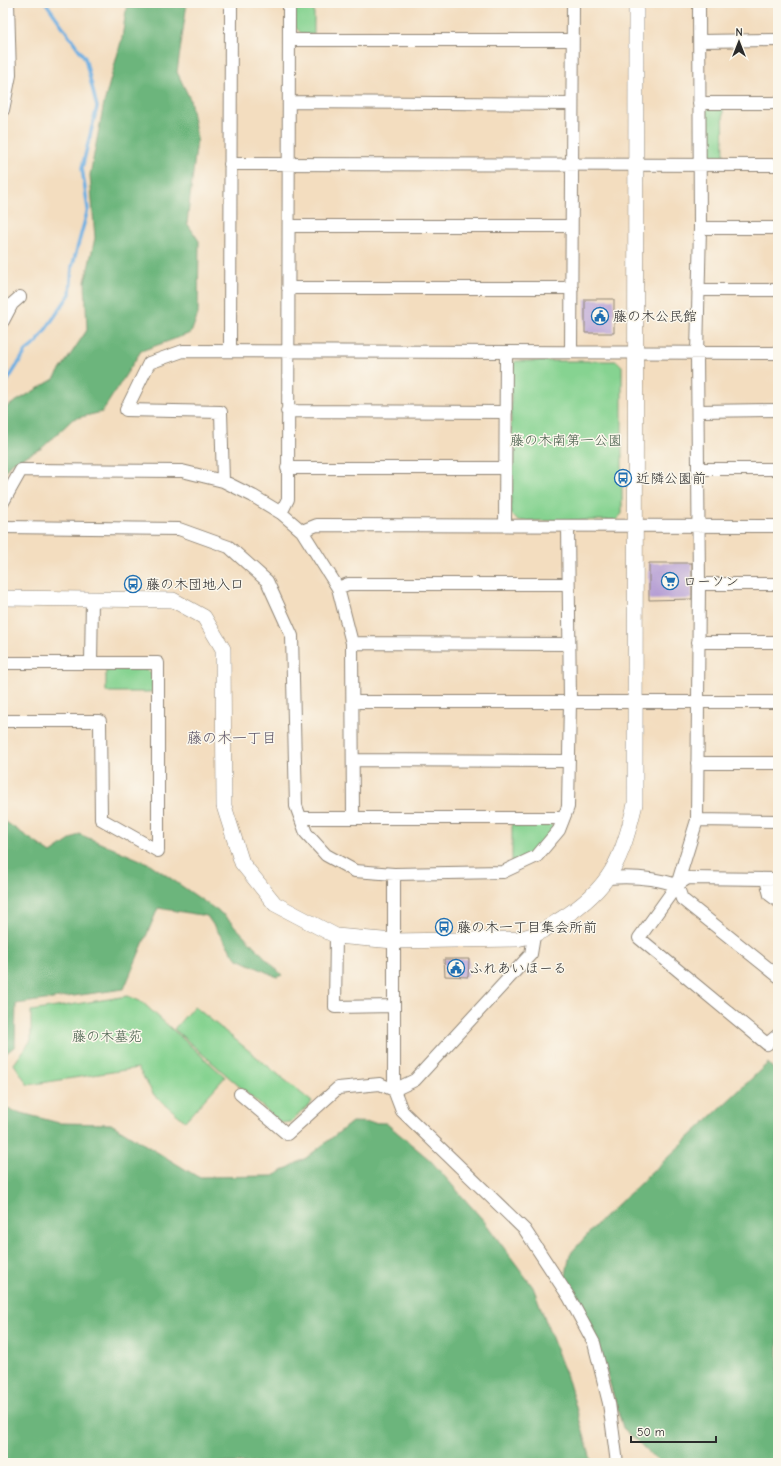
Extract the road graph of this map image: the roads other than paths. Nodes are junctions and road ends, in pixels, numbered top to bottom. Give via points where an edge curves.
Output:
1 (8, 3) edge
2 (231, 3) edge
3 (289, 3) edge
4 (573, 3) edge
5 (636, 3) edge
6 (699, 3) edge
7 (289, 40) junction
8 (572, 40) junction
9 (778, 40) edge
10 (700, 41) junction
11 (289, 102) junction
12 (699, 103) junction
13 (778, 103) edge
14 (572, 104) junction
15 (3, 110) edge
16 (230, 164) junction
17 (288, 164) junction
18 (572, 165) junction
19 (636, 165) junction
20 (699, 165) junction
21 (778, 165) edge
22 (289, 226) junction
23 (571, 226) junction
24 (700, 228) junction
25 (778, 228) edge
26 (288, 288) junction
27 (572, 288) junction
28 (698, 290) junction
29 (778, 290) edge
30 (20, 297) dead end
31 (3, 321) edge
32 (230, 351) junction
33 (287, 352) junction
34 (506, 352) junction
35 (571, 352) junction
36 (635, 352) junction
37 (697, 353) junction
38 (778, 353) edge
39 (778, 410) edge
40 (288, 411) junction
41 (699, 411) junction
42 (506, 412) junction
43 (288, 468) junction
44 (504, 468) junction
45 (698, 469) junction
46 (778, 469) edge
47 (223, 481) junction
48 (3, 502) edge
49 (281, 513) junction
50 (505, 525) junction
51 (568, 526) junction
52 (635, 526) junction
53 (698, 526) junction
54 (778, 526) edge
55 (3, 527) edge
56 (302, 531) junction
57 (568, 584) junction
58 (699, 584) junction
59 (778, 584) edge
60 (338, 588) junction
61 (3, 598) edge
62 (92, 598) junction
63 (698, 642) junction
64 (778, 642) edge
65 (352, 643) junction
66 (568, 644) junction
67 (3, 663) edge
68 (91, 663) junction
69 (354, 702) junction
70 (570, 702) junction
71 (635, 702) junction
72 (698, 702) junction
73 (778, 702) edge
74 (3, 721) edge
75 (354, 760) junction
76 (569, 761) junction
77 (697, 763) junction
78 (778, 763) edge
79 (353, 817) junction
80 (301, 818) junction
81 (563, 818) junction
82 (697, 820) junction
83 (778, 821) edge
84 (394, 874) junction
85 (608, 878) junction
86 (772, 879) edge
87 (677, 885) junction
88 (778, 901) edge
89 (336, 936) junction
90 (534, 936) junction
91 (394, 941) junction
92 (778, 976) edge
93 (394, 1006) junction
94 (778, 1035) edge
95 (394, 1090) junction
96 (240, 1094) dead end
97 (617, 1463) edge

1 - 15 street via 10,75
2 - 16 street
3 - 7 street
4 - 8 street
5 - 19 street
6 - 10 street
7 - 8 street
7 - 11 street
8 - 14 street
9 - 10 street
10 - 12 street
11 - 14 street
11 - 17 street
12 - 13 street
12 - 20 street
14 - 18 street
16 - 17 street
16 - 32 street
17 - 18 street
17 - 22 street
18 - 19 street
18 - 23 street
19 - 20 street
19 - 36 street
20 - 21 street
20 - 24 street
22 - 23 street
22 - 26 street
23 - 27 street
24 - 25 street
24 - 28 street
26 - 27 street
26 - 33 street
27 - 35 street
28 - 29 street
28 - 37 street
30 - 31 street via 12,304
32 - 33 street
32 - 47 street via 183,351 149,363 126,410 220,412
33 - 34 street
33 - 40 street
34 - 35 street
34 - 42 street
35 - 36 street
36 - 37 street
36 - 52 street
37 - 38 street
37 - 41 street
39 - 41 street
40 - 42 street
40 - 43 street
41 - 45 street
42 - 44 street
43 - 44 street
43 - 49 street via 288,498
44 - 50 street
45 - 46 street
45 - 53 street
47 - 48 street via 182,471 22,470
47 - 49 street
49 - 56 street
50 - 51 street
50 - 56 street via 317,526
51 - 52 street
51 - 57 street
52 - 53 street
52 - 71 street
53 - 54 street
53 - 58 street
55 - 80 street via 179,529 229,547 267,581 292,636 296,806
56 - 60 street
57 - 60 street via 348,584
57 - 66 street
58 - 59 street
58 - 63 street
60 - 65 street
61 - 62 street
62 - 68 street
62 - 89 street via 173,600 204,617 223,649 224,806 242,863 275,904
63 - 64 street
63 - 72 street
65 - 66 street
65 - 69 street
66 - 70 street
67 - 68 street
68 - 74 street via 158,663 158,851 101,819 100,721
69 - 70 street
69 - 75 street
70 - 71 street
70 - 76 street
71 - 72 street
71 - 85 street via 635,804 626,842
72 - 73 street
72 - 77 street
75 - 76 street
75 - 79 street
76 - 81 street via 568,806
77 - 78 street
77 - 82 street
79 - 80 street
79 - 81 street
80 - 84 street via 306,833 326,855 355,871
81 - 84 street via 559,830 537,856 503,872
82 - 83 street
82 - 87 street
84 - 91 street
85 - 87 street via 663,880
85 - 90 street via 581,907
86 - 87 street via 688,878
86 - 88 street via 770,895
87 - 92 street via 682,899
87 - 94 street via 639,938 767,1044
89 - 91 street
89 - 93 street via 335,1007
90 - 91 street via 517,939
90 - 95 street via 531,954 415,1080
91 - 93 street
93 - 95 street
95 - 96 street via 380,1084 338,1088 287,1134
95 - 97 street via 402,1111 525,1230 569,1297 594,1343 609,1403

